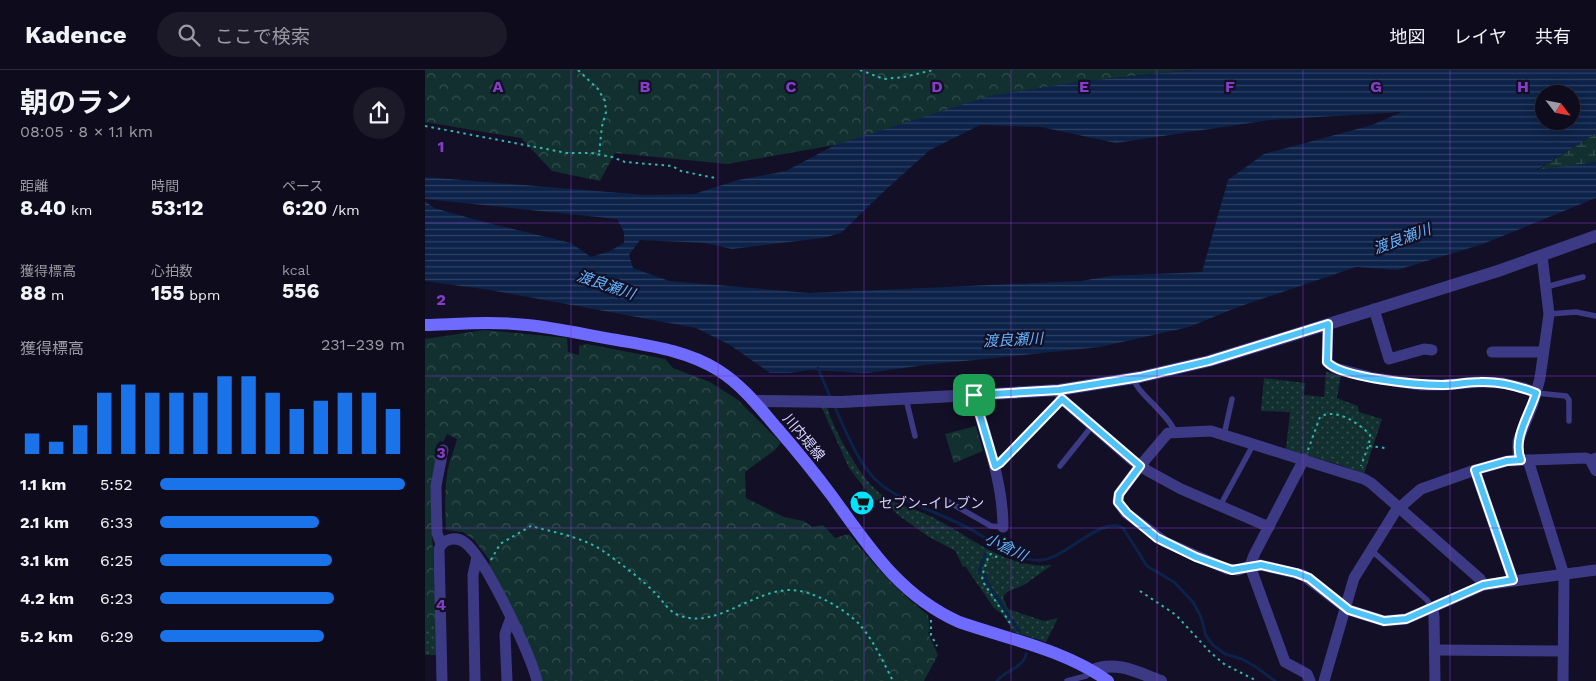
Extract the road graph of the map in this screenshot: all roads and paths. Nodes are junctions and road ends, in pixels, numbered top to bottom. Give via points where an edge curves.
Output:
1 (578, 70) edge
2 (860, 70) edge
3 (933, 70) edge
4 (425, 126) edge
5 (599, 154) junction
6 (715, 178) dead end
7 (1596, 236) edge
8 (1542, 256) junction
9 (1583, 277) dead end
10 (1546, 287) junction
11 (1374, 309) junction
12 (1549, 314) junction
13 (1596, 316) edge
14 (1328, 324) junction
15 (425, 325) edge
16 (1432, 350) dead end
17 (1492, 352) dead end
18 (1543, 352) junction
19 (1133, 377) junction
20 (1536, 393) junction
21 (1060, 394) junction
22 (974, 395) junction
23 (906, 399) junction
24 (1232, 399) dead end
25 (755, 401) junction
26 (1569, 421) dead end
27 (1092, 426) junction
28 (1175, 432) junction
29 (1224, 435) junction
30 (915, 436) dead end
31 (1253, 445) junction
32 (1369, 446) junction
33 (1385, 448) dead end
34 (443, 450) dead end
35 (1304, 459) junction
36 (1524, 460) junction
37 (1595, 463) edge
38 (995, 466) junction
39 (1060, 466) dead end
40 (1140, 466) junction
41 (1475, 470) junction
42 (1358, 477) junction
43 (947, 501) dead end
44 (1220, 506) junction
45 (1399, 508) junction
46 (1269, 527) junction
47 (1004, 532) junction
48 (441, 544) junction
49 (1371, 550) junction
50 (477, 556) junction
51 (1251, 566) junction
52 (484, 567) junction
53 (1596, 570) edge
54 (1564, 575) junction
55 (1513, 580) junction
56 (1483, 585) junction
57 (1140, 591) dead end
58 (930, 607) junction
59 (1345, 608) junction
60 (1433, 608) junction
61 (511, 616) junction
62 (1016, 631) dead end
63 (937, 646) dead end
64 (1435, 650) junction
65 (1563, 651) junction
66 (1093, 670) junction
67 (442, 681) edge
68 (475, 681) edge
69 (507, 681) edge
70 (537, 681) edge
71 (893, 681) edge
72 (1067, 681) edge
73 (1108, 681) edge
74 (1161, 681) edge
75 (1257, 681) edge
76 (1310, 681) edge
77 (1324, 681) edge
78 (1435, 681) edge
79 (1563, 681) edge

1 - 5 path via 598,89 605,101
2 - 3 path via 884,79
4 - 5 path via 567,154
5 - 6 path via 625,162 672,166
7 - 8 street
8 - 10 street
8 - 11 street
9 - 10 lane
10 - 12 street
11 - 14 street
11 - 16 street via 1389,359
12 - 13 lane via 1576,312
12 - 18 street
14 - 19 street via 1209,361
14 - 20 street via 1327,362 1335,368 1374,378 1421,384 1487,382
15 - 25 main road, 川内堤線 via 527,324 645,345 706,363
17 - 18 street
18 - 20 street
19 - 21 street
19 - 28 lane via 1136,386
20 - 26 lane via 1566,396 1569,400
20 - 36 street via 1518,441 1518,453
21 - 22 street
21 - 27 street
21 - 38 lane
22 - 23 street
22 - 38 street
23 - 25 street
23 - 30 lane
24 - 29 lane
25 - 58 main road, 川内堤線 via 807,463 881,562
27 - 39 lane
27 - 40 street
28 - 29 street via 1208,431
28 - 40 street via 1165,436
29 - 31 street
31 - 35 street
31 - 44 lane
32 - 33 path
32 - 35 path via 1370,435 1363,428 1339,416 1326,414 1318,421
32 - 42 path
34 - 48 street via 436,486 437,532
35 - 42 street
35 - 46 street
36 - 37 street via 1586,458
36 - 41 street
36 - 54 street
38 - 47 street
40 - 44 street
40 - 51 street via 1119,494 1118,502 1127,513 1157,538 1196,557 1232,570
41 - 45 street via 1421,489
41 - 55 street
42 - 45 street via 1371,482
43 - 47 lane
44 - 46 street
45 - 49 street
45 - 56 street via 1480,578
46 - 51 street
47 - 62 path via 997,555 989,555 982,576
48 - 50 street via 455,538 465,542
48 - 67 street via 438,559
49 - 59 street via 1354,578
49 - 60 lane
50 - 52 street
50 - 68 street via 473,575
51 - 59 street via 1261,565 1303,575
51 - 76 street via 1285,662 1307,674
52 - 61 street
52 - 71 path via 491,562 499,544 531,526 580,539 604,552 656,593 666,607 679,616 720,615 777,592 791,590 817,596 847,612 861,627
53 - 54 street
54 - 55 street
54 - 65 street
55 - 56 street
56 - 60 street
57 - 75 path via 1176,615 1224,664
58 - 63 path via 931,635
58 - 66 main road, 川内堤線 via 959,622 1059,655
59 - 60 street via 1389,622
59 - 77 street
60 - 64 street
61 - 69 street via 505,634
61 - 70 street
64 - 65 street
64 - 78 street
65 - 79 street
66 - 72 lane via 1086,676
66 - 73 main road, 川内堤線
66 - 74 street via 1113,665

